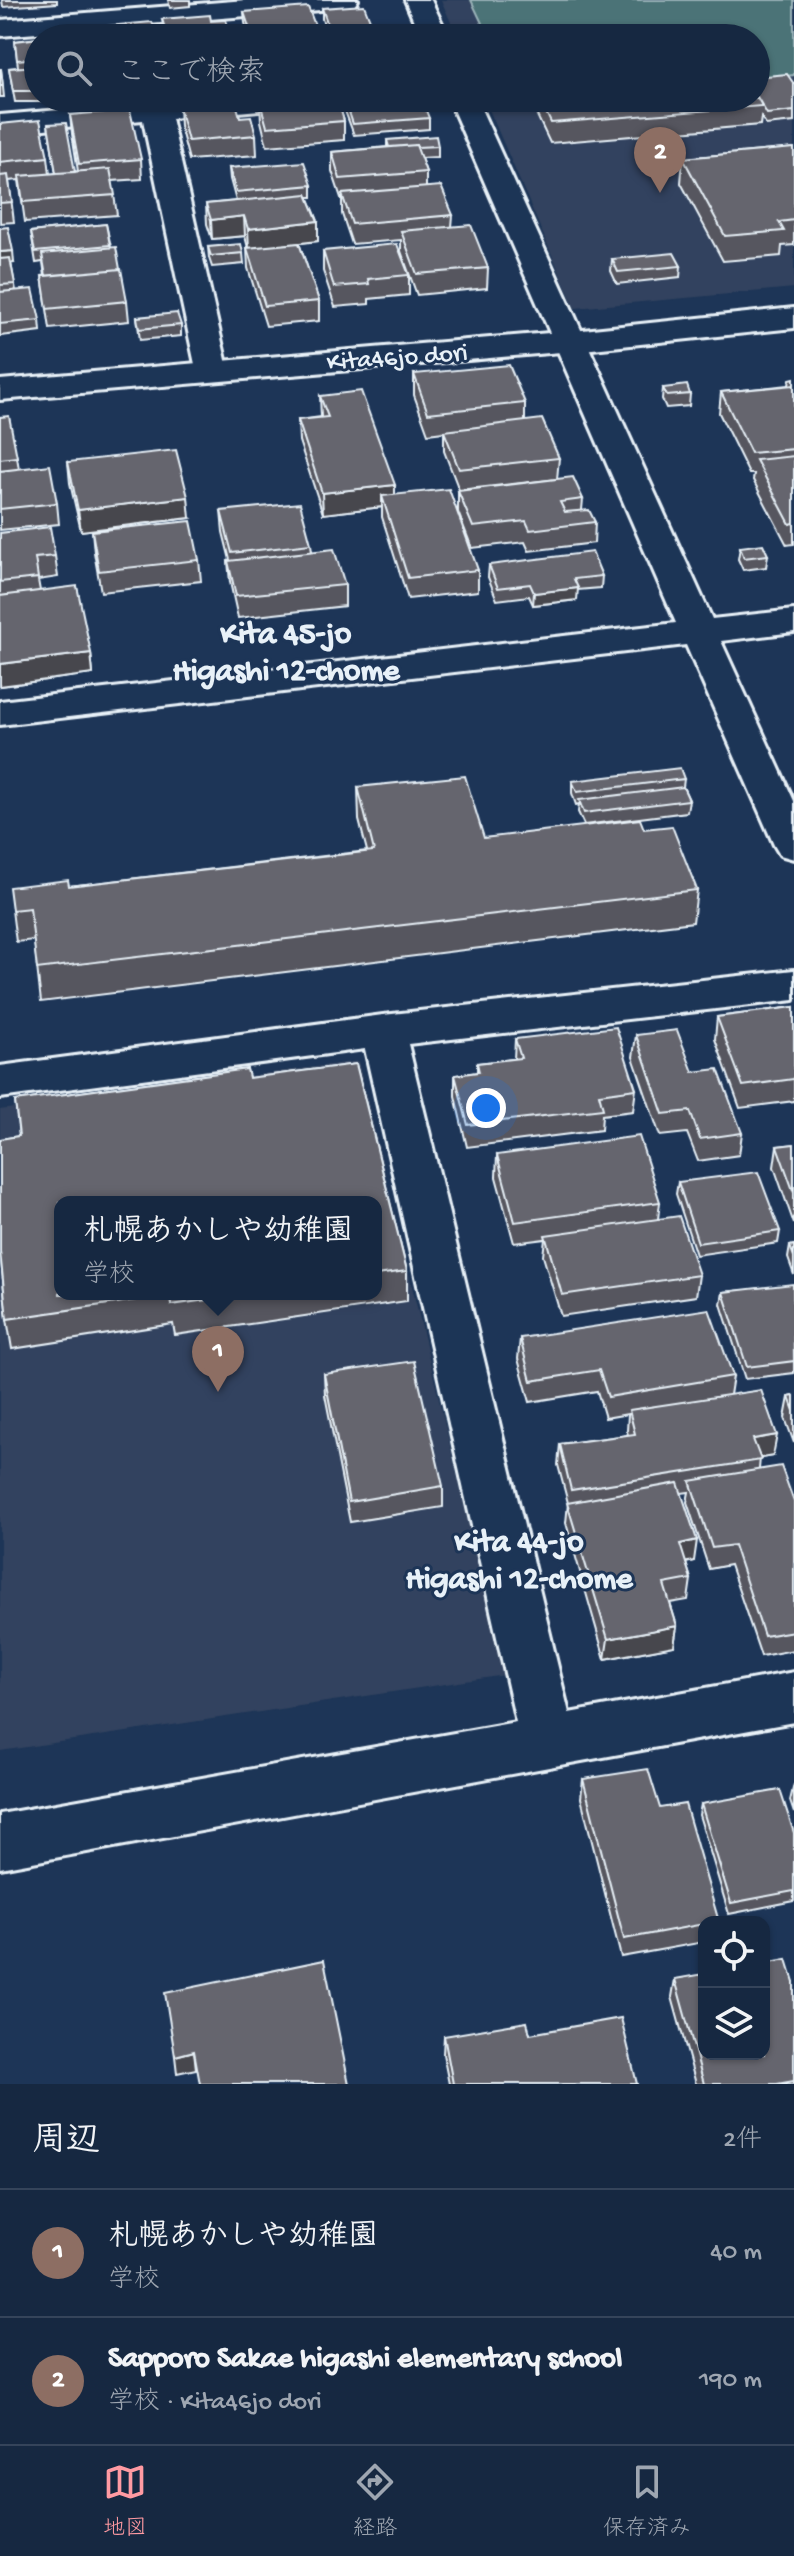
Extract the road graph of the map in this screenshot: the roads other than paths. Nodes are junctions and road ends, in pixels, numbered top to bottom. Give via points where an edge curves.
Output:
1 (345, 0) edge
2 (418, 0) edge
3 (49, 24) edge
4 (429, 24) edge
5 (24, 26) edge
6 (0, 28) edge
7 (143, 112) edge
8 (155, 112) edge
9 (468, 112) edge
10 (0, 124) edge
11 (794, 318) edge
12 (573, 341) junction
13 (212, 369) junction
14 (0, 390) edge
15 (794, 621) edge
16 (697, 633) junction
17 (0, 713) edge
18 (794, 845) edge
19 (794, 985) edge
20 (383, 1031) junction
21 (0, 1082) edge
22 (794, 1697) edge
23 (548, 1741) junction
24 (0, 1841) edge

1 - 3 street
2 - 4 street
5 - 6 street
7 - 10 street
8 - 13 street
9 - 12 street
11 - 12 street, Kita46jo dori
12 - 13 street, Kita46jo dori
12 - 16 street
13 - 14 street, Kita46jo dori
15 - 16 street
16 - 17 street
16 - 18 street
19 - 20 street
20 - 21 street
20 - 23 street
22 - 23 street
23 - 24 street

